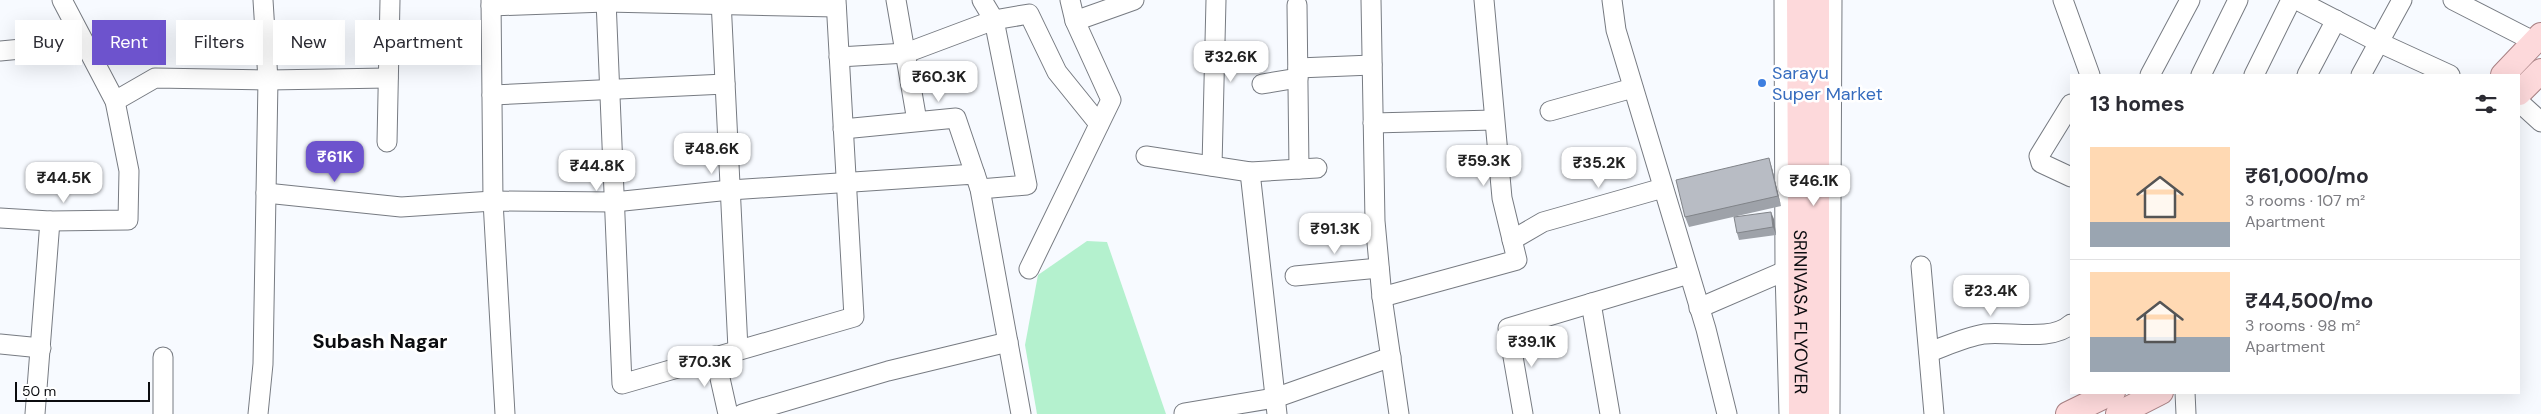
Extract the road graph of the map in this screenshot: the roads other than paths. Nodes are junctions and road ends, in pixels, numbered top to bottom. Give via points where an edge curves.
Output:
1 (62, 0) edge
2 (263, 0) edge
3 (390, 0) edge
4 (896, 0) edge
5 (982, 0) edge
6 (1070, 0) edge
7 (1134, 0) edge
8 (1216, 0) edge
9 (1371, 0) edge
10 (1484, 0) edge
11 (1612, 0) edge
12 (1784, 0) edge
13 (1799, 0) edge
14 (2063, 0) edge
15 (2190, 0) edge
16 (2238, 0) edge
17 (2291, 0) edge
18 (2297, 0) edge
19 (2402, 0) edge
20 (2453, 0) edge
21 (606, 1) edge
22 (1830, 1) edge
23 (721, 2) edge
24 (491, 3) edge
25 (836, 3) edge
26 (1297, 5) dead end
27 (994, 20) junction
28 (1075, 20) junction
29 (2336, 20) junction
30 (2538, 39) edge
31 (2378, 42) junction
32 (84, 43) junction
33 (0, 51) edge
34 (906, 53) junction
35 (839, 57) junction
36 (1372, 65) junction
37 (2416, 68) edge
38 (2541, 71) edge
39 (1298, 73) junction
40 (2090, 74) edge
41 (2151, 74) edge
42 (2201, 74) edge
43 (2254, 74) edge
44 (2308, 74) edge
45 (2362, 74) edge
46 (2445, 74) edge
47 (2503, 74) edge
48 (388, 78) junction
49 (268, 80) junction
50 (725, 84) junction
51 (1262, 84) dead end
52 (610, 88) junction
53 (1633, 88) junction
54 (2520, 92) edge
55 (492, 95) junction
56 (115, 102) junction
57 (2520, 103) edge
58 (2070, 106) edge
59 (1550, 111) dead end
60 (1494, 120) junction
61 (917, 121) junction
62 (1373, 122) junction
63 (2541, 122) edge
64 (1099, 124) junction
65 (843, 128) junction
66 (387, 142) dead end
67 (1146, 156) dead end
68 (1212, 166) junction
69 (1250, 172) junction
70 (2070, 177) edge
71 (977, 182) junction
72 (847, 183) junction
73 (1664, 188) junction
74 (730, 190) junction
75 (266, 193) junction
76 (493, 201) junction
77 (614, 202) junction
78 (0, 218) edge
79 (50, 221) junction
80 (1512, 240) junction
81 (1921, 266) dead end
82 (1379, 268) junction
83 (1029, 269) dead end
84 (1785, 270) junction
85 (1689, 274) junction
86 (1295, 276) dead end
87 (1382, 297) junction
88 (1592, 303) junction
89 (1700, 308) junction
90 (2070, 325) edge
91 (1008, 342) junction
92 (0, 344) edge
93 (41, 348) junction
94 (738, 349) junction
95 (1929, 352) junction
96 (715, 356) junction
97 (1391, 356) junction
98 (163, 357) dead end
99 (2109, 394) edge
100 (2157, 394) edge
101 (1276, 406) edge
102 (1184, 413) edge
103 (35, 414) edge
104 (163, 414) edge
105 (258, 414) edge
106 (505, 414) edge
107 (728, 414) edge
108 (742, 414) edge
109 (1021, 414) edge
110 (1399, 414) edge
111 (1523, 414) edge
112 (1610, 414) edge
113 (1727, 414) edge
114 (1789, 414) edge
115 (1801, 414) edge
116 (1817, 414) edge
117 (1830, 414) edge
118 (1934, 414) edge
119 (2068, 414) edge
120 (2118, 414) edge

1 - 32 street
2 - 49 street
3 - 48 street
4 - 34 street
5 - 27 street
6 - 28 street
7 - 28 street
8 - 68 street
9 - 36 street
10 - 60 street
11 - 53 street via 1616,30
12 - 84 street
13 - 115 main road, SRINIVASA FLYOVER
14 - 40 street
15 - 41 street
16 - 42 street
17 - 43 street
18 - 29 street
19 - 31 street
20 - 30 street
21 - 23 street
21 - 24 street
21 - 52 street
22 - 116 main road, SRINIVASA FLYOVER
22 - 117 street
23 - 25 street
23 - 50 street
24 - 55 street
25 - 35 street
26 - 39 street
27 - 34 street
27 - 64 street via 1029,14 1057,72
27 - 71 street via 1027,185
28 - 64 street via 1111,100
29 - 31 street
29 - 44 street
30 - 47 main road
31 - 37 street
31 - 45 street
32 - 33 street
32 - 56 street
34 - 35 street
34 - 61 street
35 - 65 street
36 - 39 street
36 - 62 street
37 - 46 street
38 - 54 main road
39 - 51 street
39 - 69 street via 1308,168
48 - 49 street
48 - 66 street
49 - 56 street via 155,78
49 - 75 street
50 - 52 street
50 - 74 street
52 - 55 street
52 - 77 street
53 - 59 street
53 - 73 street
55 - 76 street
56 - 79 street via 129,171 128,220
57 - 63 street
58 - 70 street via 2038,156 2041,163
60 - 62 street
60 - 80 street via 1502,198
61 - 65 street
61 - 71 street via 956,118
62 - 82 street
64 - 83 street
65 - 72 street
67 - 68 street
68 - 69 street
69 - 101 street
71 - 72 street
71 - 91 street
72 - 74 street
72 - 94 street via 854,317
73 - 80 street via 1543,222
73 - 85 street
74 - 77 street
74 - 94 street
75 - 76 street via 401,207
75 - 105 street via 263,364
76 - 77 street
76 - 106 street
77 - 96 street via 622,384
78 - 79 street
79 - 93 street
80 - 87 street via 1517,260
81 - 95 street
82 - 86 street
82 - 87 street
84 - 89 street
84 - 114 street
85 - 88 street
85 - 89 street
87 - 97 street
88 - 111 street via 1508,328
88 - 112 street
89 - 113 street
90 - 95 street via 2066,329 2031,335 1984,334
91 - 108 street via 888,371
91 - 109 street
92 - 93 street
93 - 103 street
94 - 96 street
95 - 118 street
96 - 107 street
97 - 101 street
97 - 110 street
98 - 104 street
99 - 119 main road
100 - 120 main road
101 - 102 street

